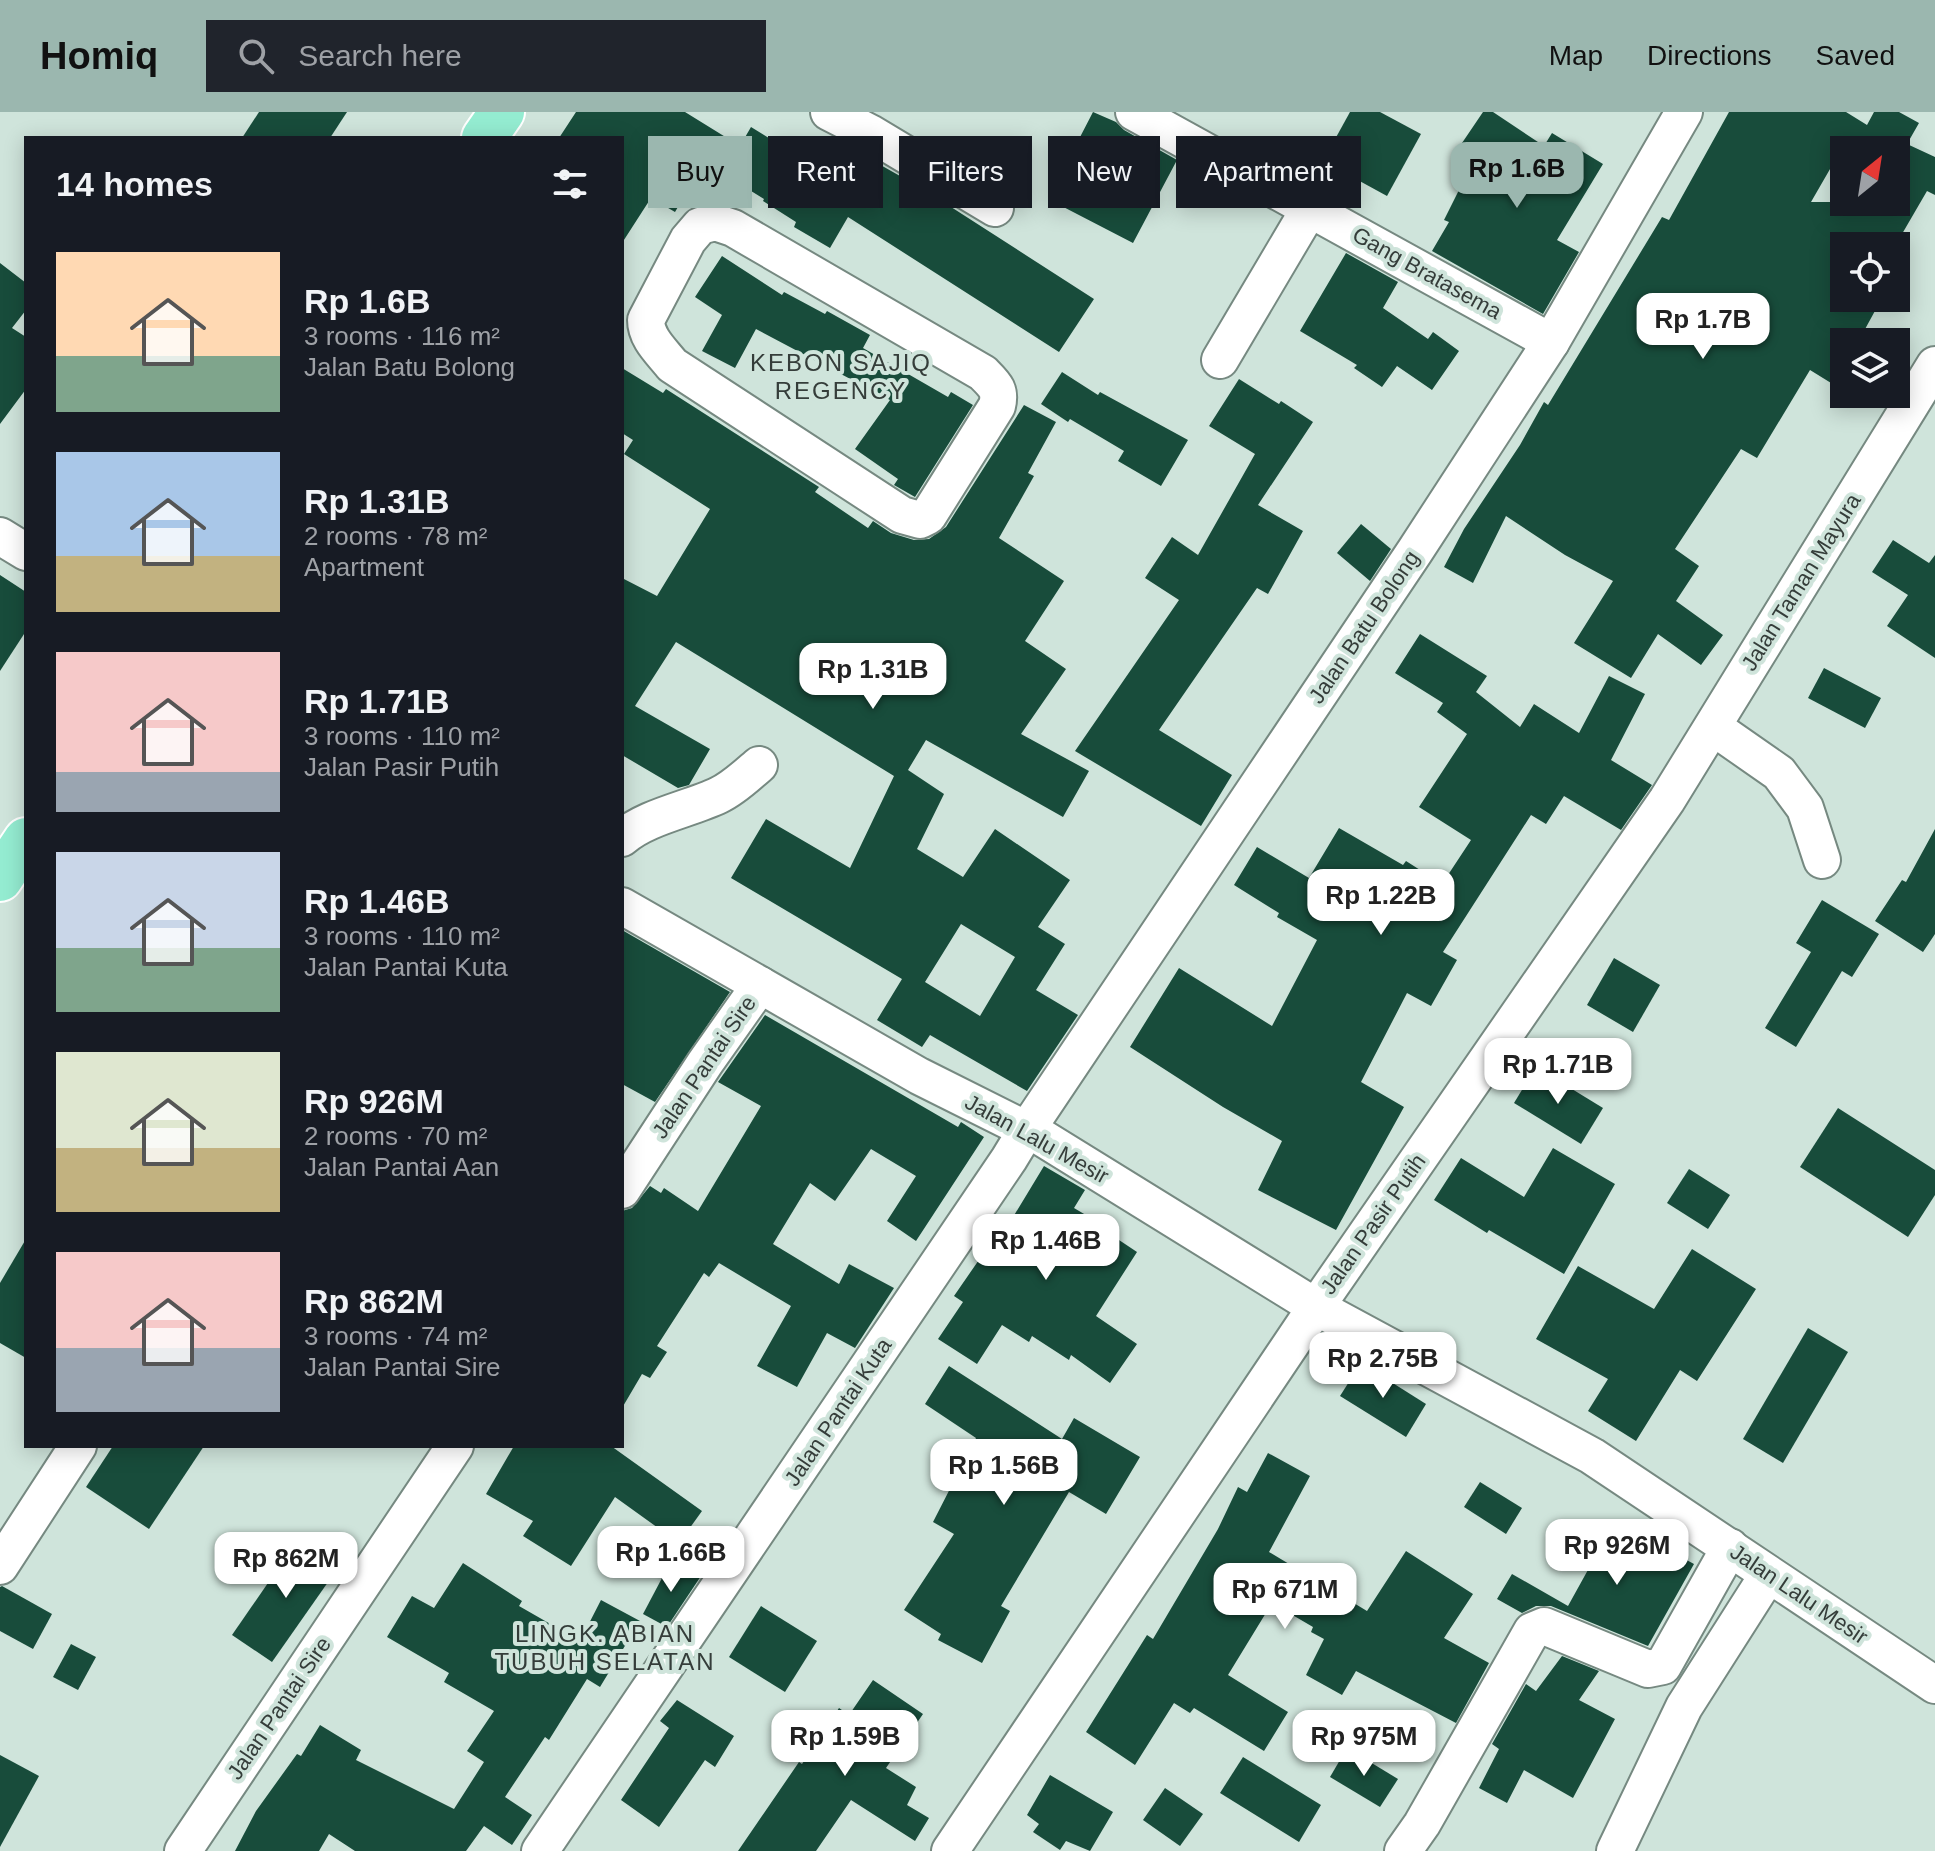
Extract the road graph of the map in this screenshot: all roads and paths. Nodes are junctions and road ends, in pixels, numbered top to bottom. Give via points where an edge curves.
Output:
1 (502, 112) edge
2 (829, 112) edge
3 (1134, 112) edge
4 (1684, 112) edge
5 (485, 136) edge
6 (1178, 136) edge
7 (899, 150) edge
8 (1310, 208) joint
9 (634, 312) edge
10 (1551, 342) junction
11 (1220, 360) dead end
12 (1935, 365) edge
13 (0, 536) edge
14 (24, 551) edge
15 (1713, 727) junction
16 (759, 765) dead end
17 (1667, 800) joint
18 (624, 836) edge
19 (24, 843) edge
20 (1822, 860) dead end
21 (0, 879) edge
22 (624, 907) edge
23 (760, 985) junction
24 (1026, 1131) junction
25 (624, 1187) edge
26 (1316, 1307) junction
27 (77, 1448) edge
28 (454, 1448) edge
29 (1730, 1547) junction
30 (0, 1566) edge
31 (1768, 1575) junction
32 (1935, 1685) edge
33 (183, 1851) edge
34 (540, 1851) edge
35 (950, 1851) edge
36 (1403, 1851) edge
37 (1615, 1851) edge

1 - 5 main road
2 - 7 street
3 - 6 street, Gang Bratasema
4 - 10 street, Jalan Batu Bolong
8 - 10 street, Gang Bratasema
8 - 11 street
9 - 9 street via 672,365 912,519 933,511 1000,394 983,373 726,224 700,226
10 - 24 street, Jalan Batu Bolong
12 - 15 street, Jalan Taman Mayura
13 - 14 street
15 - 17 street, Jalan Taman Mayura
15 - 20 street via 1779,773 1805,808
16 - 18 street via 723,794 634,827
17 - 26 street, Jalan Pasir Putih
19 - 21 main road
22 - 23 street, Jalan Lalu Mesir
23 - 24 street, Jalan Lalu Mesir
23 - 25 street, Jalan Pantai Sire
24 - 26 street, Jalan Lalu Mesir
24 - 34 street, Jalan Pantai Kuta
26 - 29 street, Jalan Lalu Mesir via 1592,1456
26 - 35 street, Jalan Pasir Putih
27 - 30 street
28 - 33 street, Jalan Pantai Sire
29 - 31 street, Jalan Lalu Mesir
29 - 36 street via 1663,1666 1648,1669 1544,1626 1532,1631
31 - 32 street, Jalan Lalu Mesir
31 - 37 street via 1684,1707

